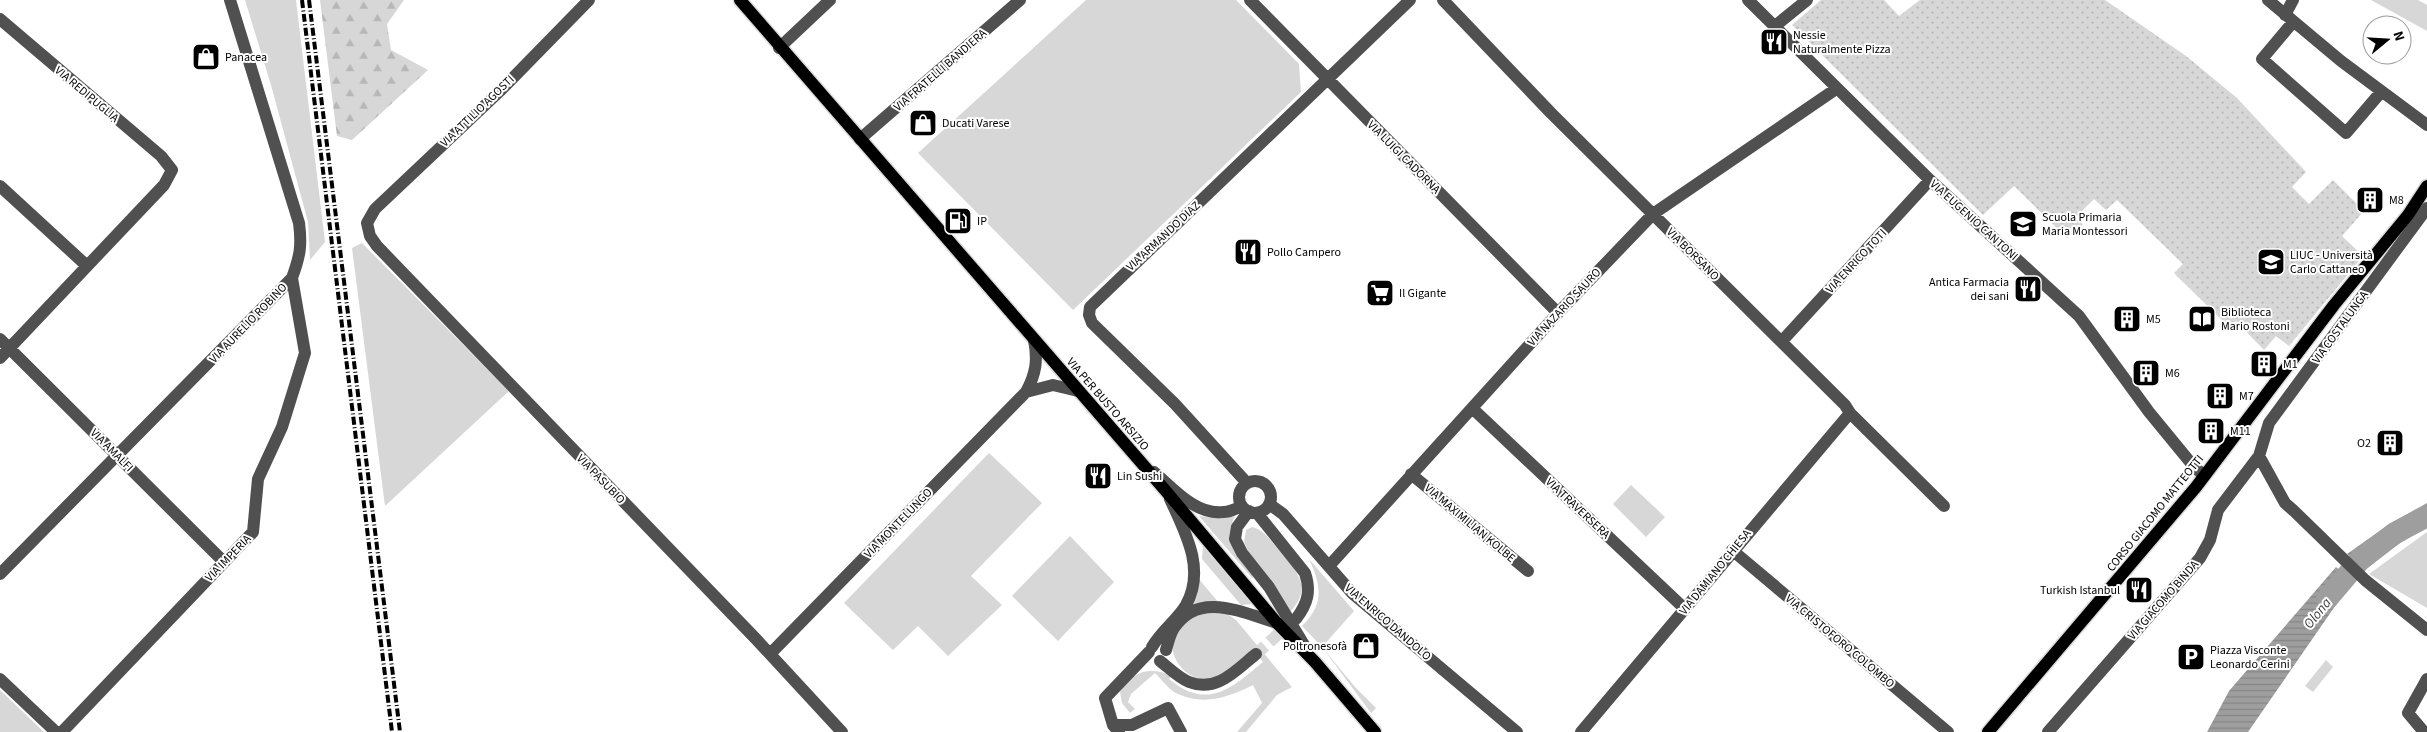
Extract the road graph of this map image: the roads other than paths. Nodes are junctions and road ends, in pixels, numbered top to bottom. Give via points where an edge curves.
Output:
1 (230, 0) edge
2 (588, 0) edge
3 (740, 0) edge
4 (830, 0) edge
5 (1020, 0) edge
6 (1250, 0) edge
7 (1410, 0) edge
8 (1443, 0) edge
9 (1748, 0) edge
10 (1807, 0) edge
11 (2268, 0) edge
12 (2293, 0) edge
13 (2289, 18) junction
14 (0, 19) edge
15 (1775, 26) junction
16 (779, 48) junction
17 (1327, 80) junction
18 (1836, 89) junction
19 (2382, 92) junction
20 (2427, 125) edge
21 (860, 139) junction
22 (1930, 180) junction
23 (0, 186) edge
24 (2427, 186) edge
25 (2427, 208) edge
26 (1653, 214) junction
27 (2408, 215) junction
28 (367, 222) joint
29 (2395, 252) junction
30 (86, 265) junction
31 (292, 278) junction
32 (1558, 313) junction
33 (0, 339) edge
34 (1034, 340) junction
35 (1782, 341) junction
36 (9, 348) junction
37 (0, 358) edge
38 (1078, 391) junction
39 (1026, 392) junction
40 (1472, 408) junction
41 (1850, 413) junction
42 (1129, 450) junction
43 (117, 455) junction
44 (2259, 456) junction
45 (1411, 474) junction
46 (2204, 475) junction
47 (1247, 483) junction
48 (1165, 490) junction
49 (1269, 504) junction
50 (1944, 506) dead end
51 (1250, 510) junction
52 (1732, 550) junction
53 (224, 562) junction
54 (1329, 566) junction
55 (1528, 571) dead end
56 (0, 574) edge
57 (1685, 609) junction
58 (1296, 619) tunnel mouth
59 (1277, 623) junction
60 (2427, 630) edge
61 (770, 654) junction
62 (1158, 654) junction
63 (1256, 654) tunnel mouth
64 (1315, 662) junction
65 (0, 679) edge
66 (2427, 679) edge
67 (1116, 729) edge
68 (56, 732) edge
69 (62, 732) edge
70 (842, 732) edge
71 (1181, 732) edge
72 (1375, 732) edge
73 (1517, 732) edge
74 (1581, 732) edge
75 (1948, 732) edge
76 (1988, 732) edge
77 (2048, 732) edge
78 (2424, 732) edge

1 - 31 street, VIA AURELIO ROBINO via 299,223 302,246
2 - 28 street, VIA ATTILIO AGOSTI via 375,210
3 - 16 main road, VIA PER BUSTO ARSIZIO
4 - 16 street
5 - 21 street, VIA FRATELLI BANDIERA
6 - 17 street, VIA LUIGI CADORNA
7 - 17 street, VIA ARMANDO DIAZ
8 - 26 street, VIA BORSANO
9 - 15 street, VIA EUGENIO CANTONI
10 - 15 street
11 - 13 street
12 - 13 street
13 - 19 street
13 - 19 street via 2262,59 2346,132
14 - 30 street, VIA REDIPUGLIA via 161,156 172,170 164,185
15 - 18 street, VIA EUGENIO CANTONI
16 - 21 main road, VIA PER BUSTO ARSIZIO
17 - 32 street, VIA LUIGI CADORNA
17 - 47 street, VIA ARMANDO DIAZ via 1090,306 1092,323 1175,404
18 - 22 street, VIA EUGENIO CANTONI
18 - 26 street, VIA NAZARIO SAURO
19 - 20 street
21 - 34 main road, VIA PER BUSTO ARSIZIO
22 - 35 street, VIA ENRICO TOTI
22 - 46 street, VIA EUGENIO CANTONI via 2079,316 2148,412
23 - 30 street
24 - 27 main road, CORSO GIACOMO MATTEOTTI
25 - 29 street, VIA COSTALUNGA
26 - 32 street, VIA NAZARIO SAURO
26 - 35 street, VIA BORSANO
27 - 29 street, VIA COSTALUNGA
27 - 46 main road, CORSO GIACOMO MATTEOTTI via 2334,305
28 - 61 street, VIA PASUBIO via 370,236 377,246
29 - 44 street, VIA COSTALUNGA via 2269,424
30 - 36 street
31 - 43 street, VIA AURELIO ROBINO
31 - 53 street, VIA IMPERIA via 305,353 282,427 258,479 253,532
32 - 40 street, VIA NAZARIO SAURO
33 - 36 street, VIA AMALFI
34 - 38 main road, VIA PER BUSTO ARSIZIO
34 - 39 street, VIA MONTELUNGO via 1036,368
35 - 41 street, VIA BORSANO
36 - 37 street
36 - 43 street, VIA AMALFI
38 - 39 street via 1053,385
38 - 42 main road, VIA PER BUSTO ARSIZIO
39 - 61 street, VIA MONTELUNGO
40 - 45 street, VIA NAZARIO SAURO
40 - 57 street, VIA TRAVERSERA
41 - 50 street, VIA BORSANO
41 - 52 street, VIA DAMIANO CHIESA
42 - 48 main road, VIA PER BUSTO ARSIZIO
42 - 51 street via 1190,503 1206,510
43 - 53 street, VIA AMALFI
43 - 56 street, VIA AURELIO ROBINO
44 - 60 street via 2286,503 2365,580
44 - 77 street, VIA GIACOMO BINDA via 2218,510 2210,540 2200,558
45 - 54 street, VIA NAZARIO SAURO
45 - 55 street, VIA MAXIMILIAN KOLBE
46 - 76 main road, CORSO GIACOMO MATTEOTTI
47 - 49 street, VIA ENRICO DANDOLO via 1258,482 1267,487 1271,497
47 - 51 street via 1240,491 1240,502
48 - 59 main road, VIA PER BUSTO ARSIZIO
48 - 62 street via 1191,547 1195,566 1186,604
49 - 51 street
49 - 54 street, VIA ENRICO DANDOLO via 1283,514
51 - 58 street via 1305,573 1309,596
51 - 64 street via 1237,527 1235,539
52 - 57 street, VIA DAMIANO CHIESA
52 - 75 street, VIA CRISTOFORO COLOMBO
53 - 69 street, VIA IMPERIA
54 - 73 street, VIA ENRICO DANDOLO via 1353,594
57 - 74 street, VIA DAMIANO CHIESA
59 - 62 street via 1212,606 1196,608 1174,629
59 - 64 main road, VIA PER BUSTO ARSIZIO
61 - 70 street, VIA PASUBIO
62 - 63 street via 1187,682 1202,685 1215,684 1226,678
62 - 67 street via 1125,675 1105,698
64 - 72 main road, VIA PER BUSTO ARSIZIO
65 - 68 street
66 - 78 street via 2408,714
67 - 71 street via 1168,708

